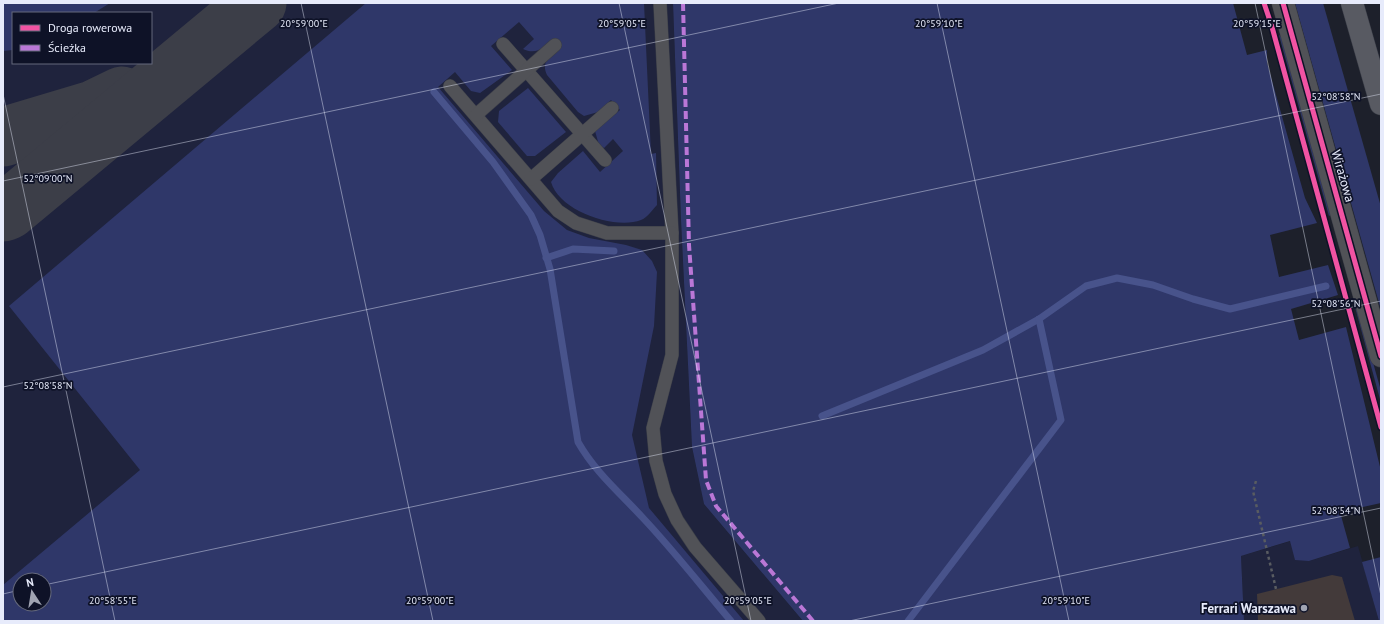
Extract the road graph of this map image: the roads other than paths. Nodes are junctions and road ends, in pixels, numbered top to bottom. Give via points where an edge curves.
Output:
1 (660, 3) edge
2 (1283, 3) edge
3 (1352, 3) edge
4 (503, 44) dead end
5 (555, 46) dead end
6 (526, 70) junction
7 (450, 86) dead end
8 (1381, 104) edge
9 (612, 108) dead end
10 (476, 115) junction
11 (582, 133) junction
12 (605, 160) dead end
13 (531, 179) junction
14 (672, 233) junction
15 (1381, 356) edge
16 (759, 621) edge

1 - 14 lane
2 - 15 street, Wirażowa
3 - 8 highway
4 - 6 lane
5 - 6 lane
6 - 10 lane
6 - 11 lane
7 - 10 lane
9 - 11 lane
10 - 13 lane
11 - 12 lane
11 - 13 lane
13 - 14 lane via 558,211 587,228 607,233
14 - 16 lane via 672,355 653,428 656,462 665,494 677,520 695,547

